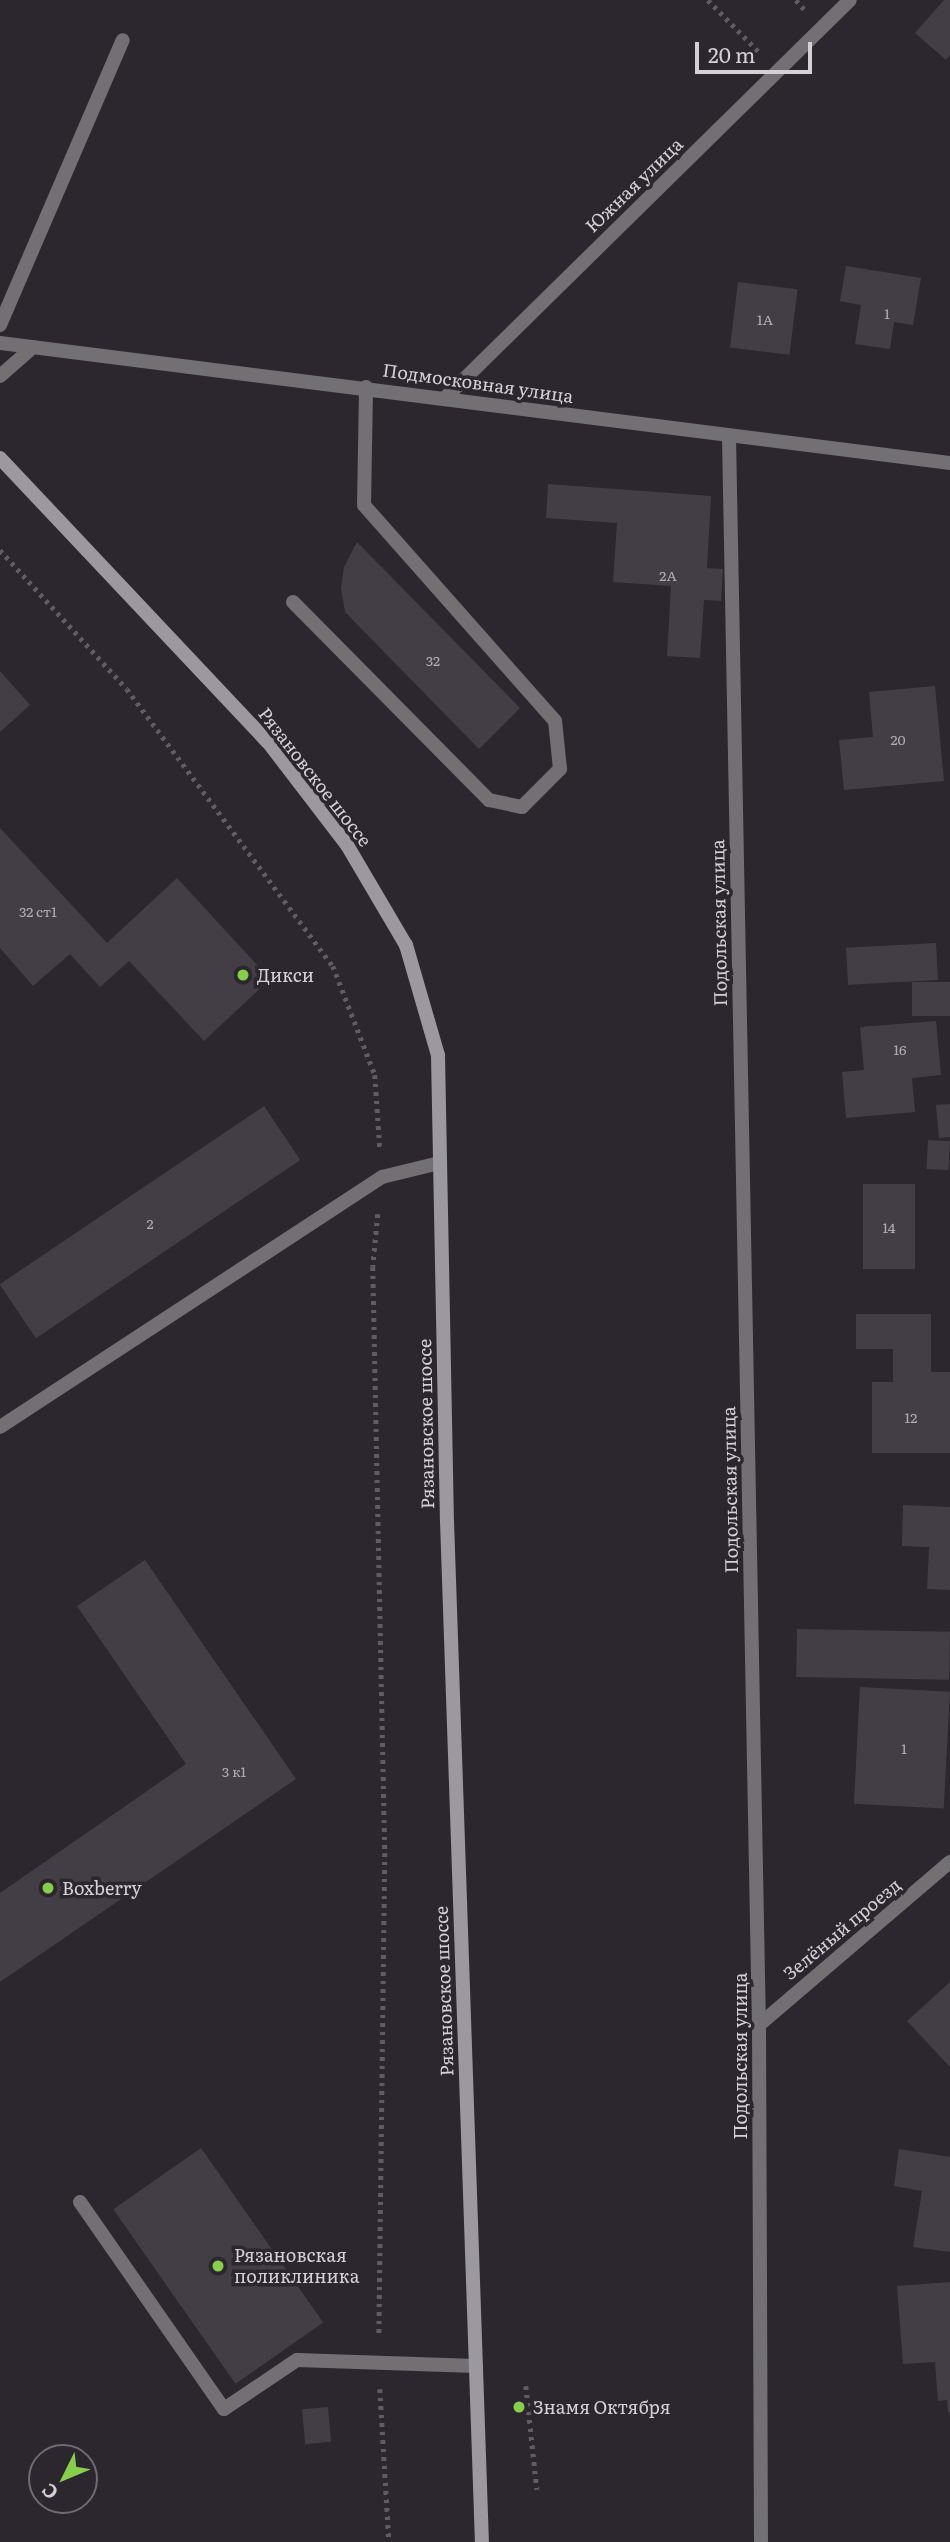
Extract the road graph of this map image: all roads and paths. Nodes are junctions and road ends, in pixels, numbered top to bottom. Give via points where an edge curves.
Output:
1 (708, 0) edge
2 (850, 0) edge
3 (123, 40) dead end
4 (778, 71) junction
5 (0, 325) edge
6 (0, 343) edge
7 (33, 347) junction
8 (0, 376) edge
9 (366, 387) junction
10 (446, 397) junction
11 (729, 437) junction
12 (0, 458) edge
13 (950, 463) edge
14 (0, 550) edge
15 (293, 602) dead end
16 (439, 1163) junction
17 (382, 1177) junction
18 (0, 1427) edge
19 (950, 1862) edge
20 (759, 2025) junction
21 (80, 2202) dead end
22 (379, 2363) junction
23 (477, 2366) junction
24 (526, 2386) dead end
25 (537, 2489) dead end
26 (388, 2542) edge
27 (482, 2542) edge
28 (761, 2542) edge

1 - 4 path
2 - 4 street, Южная улица
3 - 5 street
4 - 10 street, Южная улица
6 - 7 street, Подмосковная улица
7 - 8 street
7 - 9 street, Подмосковная улица
9 - 10 street, Подмосковная улица
9 - 15 street via 364,505 555,722 561,769 522,807 489,800
10 - 11 street, Подмосковная улица
11 - 13 street, Подмосковная улица
11 - 20 street, Подольская улица
12 - 16 main road, Рязановское шоссе via 268,742 347,845 406,944 438,1055
14 - 17 path via 127,689 333,966 376,1075
16 - 17 street
16 - 23 main road, Рязановское шоссе
17 - 18 street
17 - 22 path via 373,1267 385,1853
19 - 20 street, Зелёный проезд
20 - 28 street, Подольская улица
21 - 22 street via 225,2409 297,2360
22 - 23 street
22 - 26 path
23 - 27 main road, Рязановское шоссе
24 - 25 path

